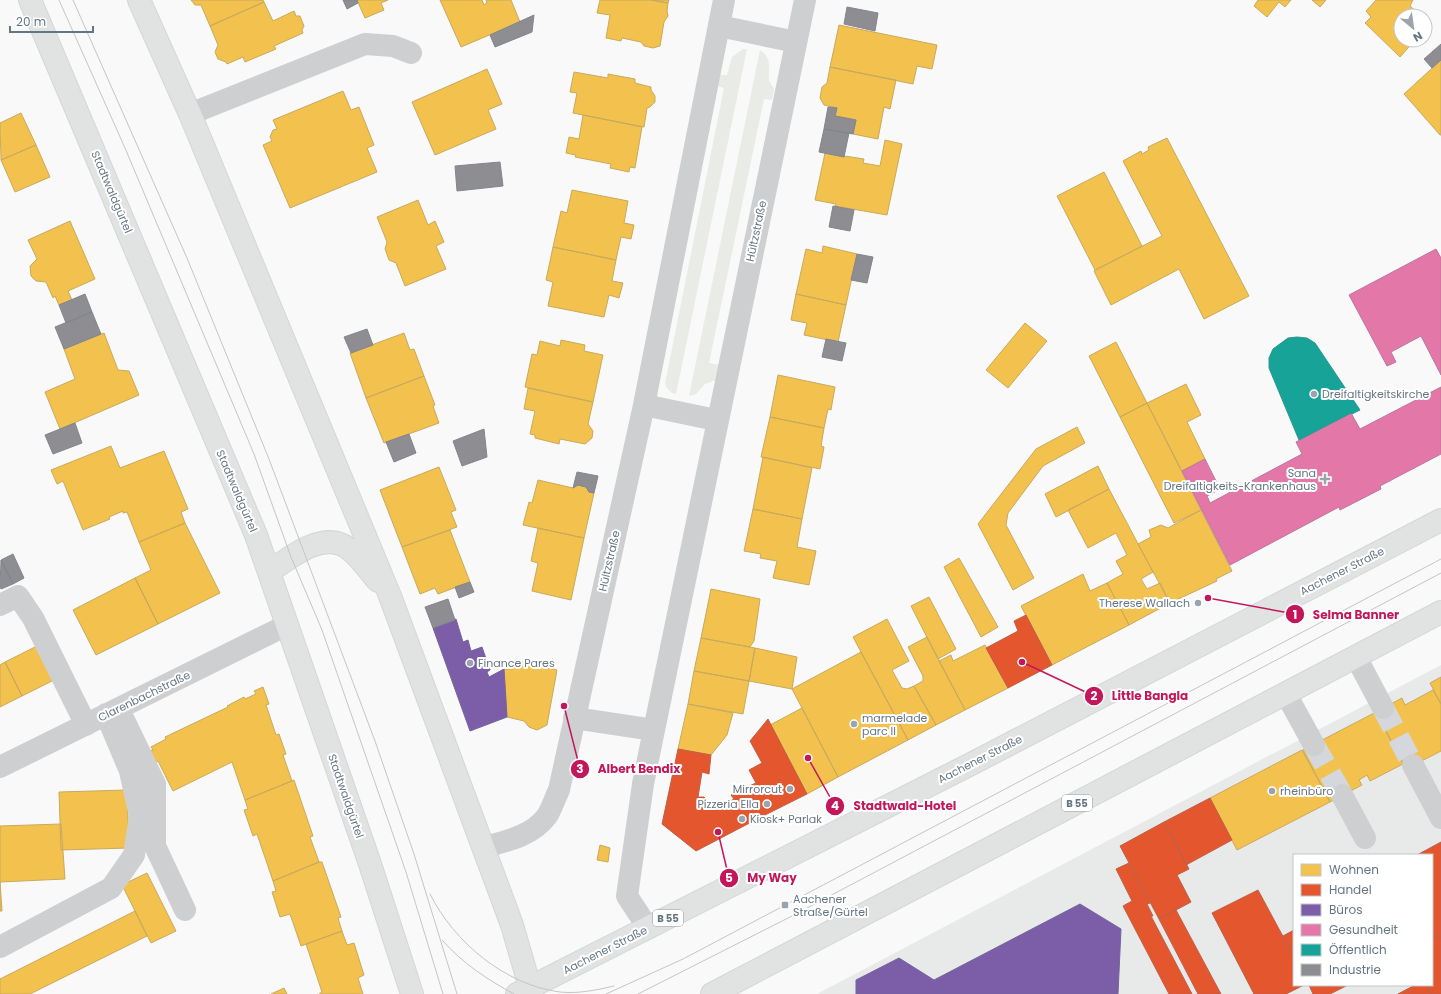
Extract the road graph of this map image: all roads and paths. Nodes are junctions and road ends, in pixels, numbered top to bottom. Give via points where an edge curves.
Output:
1 (30, 0) edge
2 (140, 0) edge
3 (724, 0) edge
4 (804, 0) edge
5 (719, 26) junction
6 (796, 42) junction
7 (412, 53) dead end
8 (190, 114) junction
9 (644, 405) junction
10 (716, 420) junction
11 (1441, 520) edge
12 (269, 572) junction
13 (390, 596) junction
14 (0, 605) edge
15 (1441, 612) edge
16 (287, 625) junction
17 (1356, 657) junction
18 (1286, 694) junction
19 (1382, 708) tunnel mouth
20 (112, 711) junction
21 (574, 718) junction
22 (86, 725) junction
23 (654, 730) junction
24 (1314, 745) tunnel mouth
25 (1413, 765) tunnel mouth
26 (0, 767) edge
27 (1342, 795) tunnel mouth
28 (1441, 818) edge
29 (1365, 838) dead end
30 (484, 847) junction
31 (186, 910) dead end
32 (648, 928) junction
33 (0, 947) edge
34 (526, 992) edge
35 (412, 994) edge
36 (712, 994) edge

1 - 12 main road, Stadtwaldgürtel via 247,514
2 - 8 main road
3 - 5 street, Hültzstraße
4 - 6 street, Hültzstraße
5 - 6 street
5 - 9 street, Hültzstraße
6 - 10 street, Hültzstraße
7 - 8 street via 393,46 365,44
8 - 13 main road
9 - 10 street
9 - 21 street, Hültzstraße
10 - 23 street, Hültzstraße
11 - 32 main road, Aachener Straße / B 55
12 - 13 main road via 302,550 330,542 349,548
12 - 16 main road, Stadtwaldgürtel
13 - 30 main road
14 - 22 street via 18,596 33,618
15 - 17 main road, B 55
16 - 20 street, Clarenbachstraße
16 - 35 main road, Stadtwaldgürtel
17 - 18 main road, B 55
17 - 19 street
18 - 24 street
18 - 36 main road, B 55
20 - 22 street, Clarenbachstraße
20 - 31 street via 155,784 155,846
20 - 33 street via 140,816 134,855 111,888
21 - 23 street
21 - 30 street, Hültzstraße via 559,790 547,816 522,836
22 - 26 street, Clarenbachstraße
23 - 32 street, Hültzstraße via 643,784 627,896
25 - 28 street
27 - 29 street
30 - 34 main road via 512,925
32 - 34 main road, Aachener Straße / B 55

